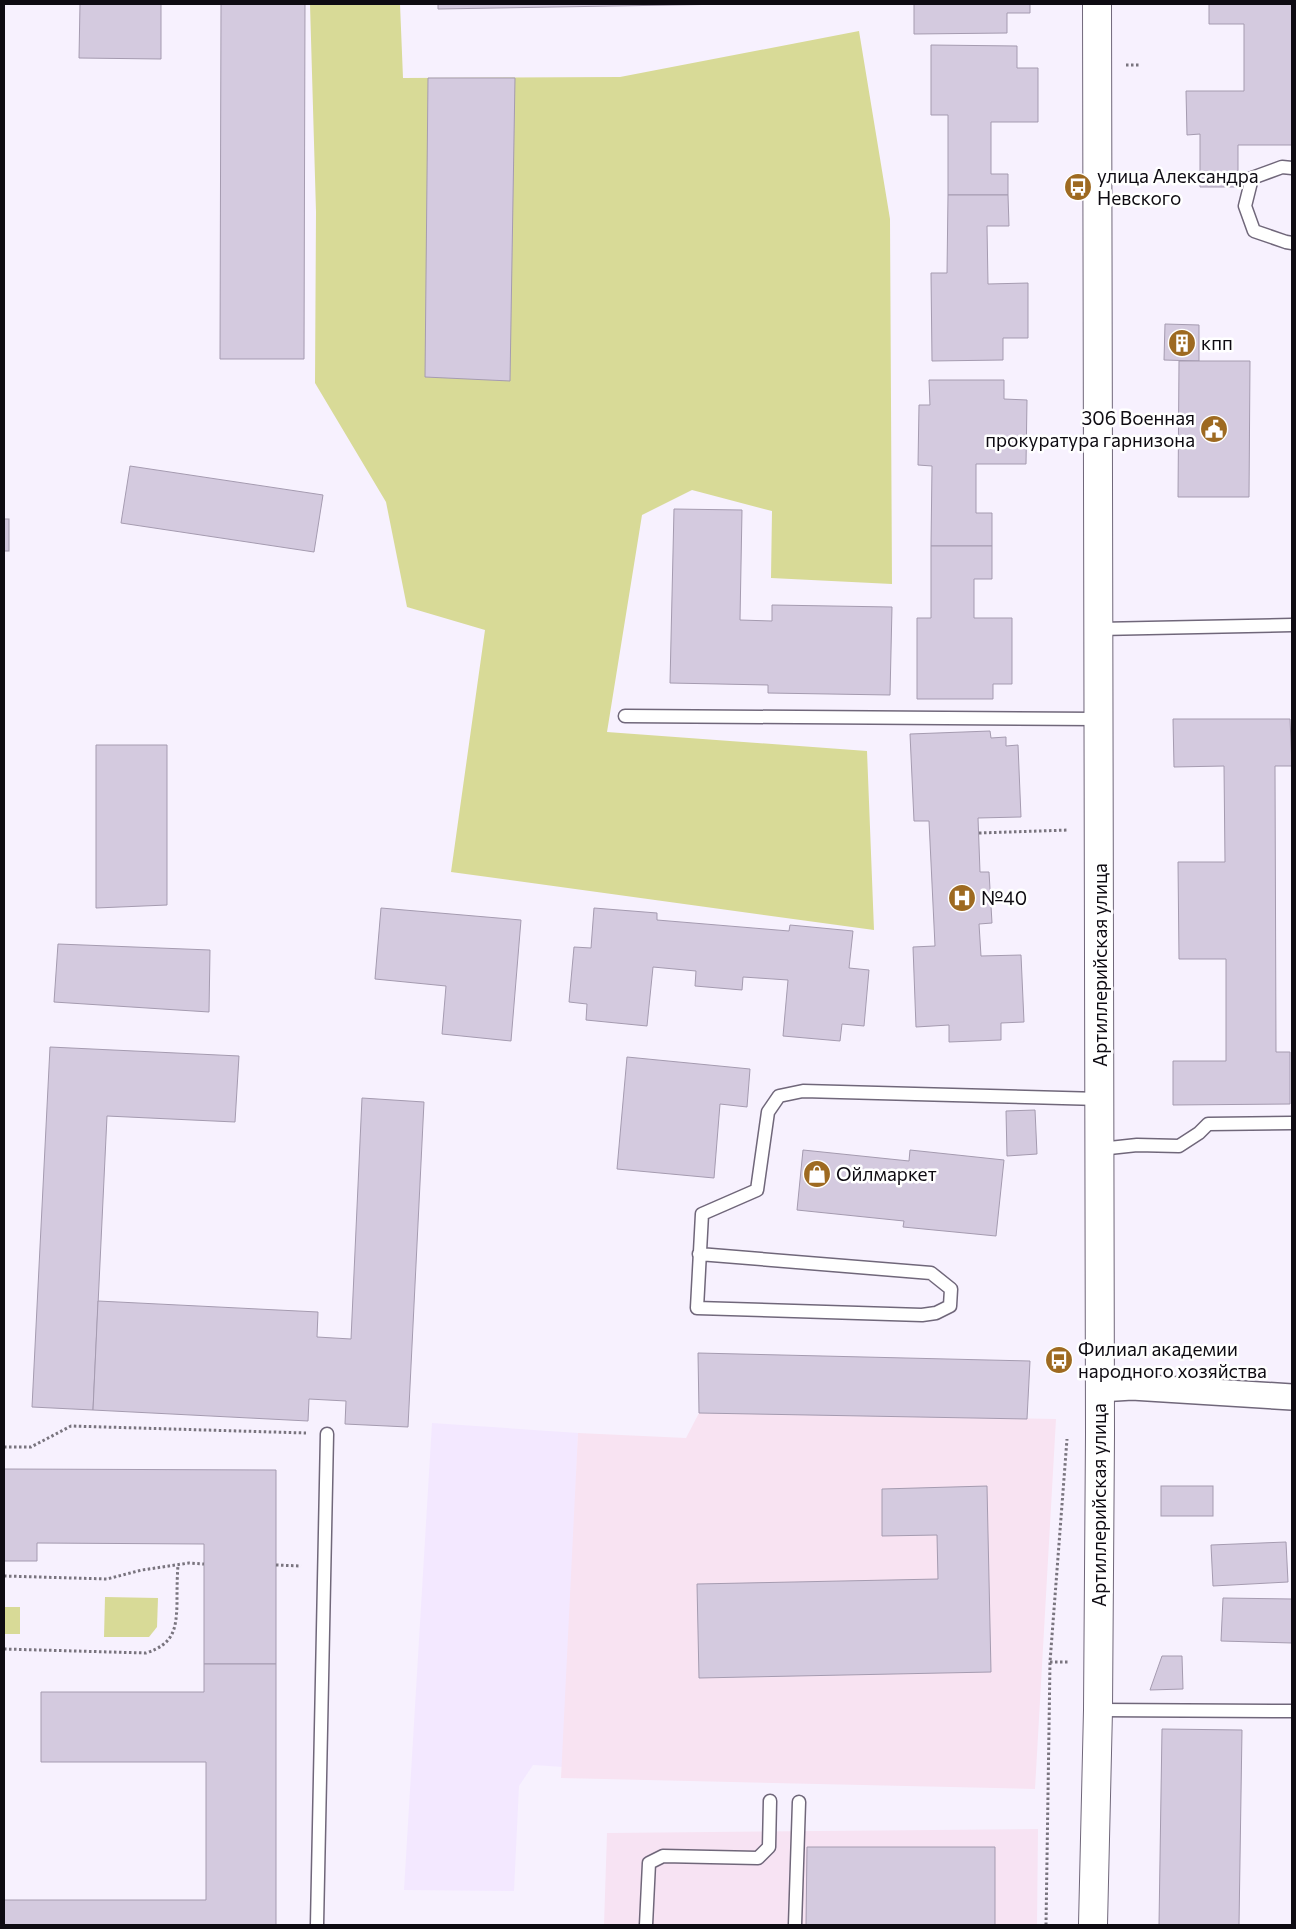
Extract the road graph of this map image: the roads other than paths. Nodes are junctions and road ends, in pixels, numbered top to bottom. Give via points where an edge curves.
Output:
1 (1097, 4) edge
2 (1292, 168) edge
3 (1292, 243) edge
4 (1292, 625) edge
5 (1099, 629) junction
6 (625, 716) dead end
7 (1099, 718) junction
8 (1100, 1100) junction
9 (1292, 1122) edge
10 (1100, 1149) junction
11 (699, 1254) junction
12 (1100, 1388) junction
13 (1292, 1397) edge
14 (327, 1434) road end
15 (1098, 1710) junction
16 (1292, 1711) edge
17 (770, 1801) dead end
18 (799, 1802) dead end
19 (317, 1925) edge
20 (646, 1925) edge
21 (795, 1925) edge
22 (1093, 1925) edge

1 - 5 main road, Артиллерийская улица
2 - 3 lane via 1282,167 1252,178 1244,206 1254,231
4 - 5 lane
5 - 7 main road, Артиллерийская улица
6 - 7 lane
7 - 8 main road, Артиллерийская улица
8 - 10 main road, Артиллерийская улица
8 - 11 lane via 803,1090 779,1096 768,1112 758,1190 702,1214
9 - 10 lane via 1208,1124 1179,1146 1137,1145
10 - 12 main road, Артиллерийская улица
11 - 11 lane via 697,1308 922,1315 950,1306 950,1289 931,1273
12 - 13 street
12 - 15 main road, Артиллерийская улица
14 - 19 lane
15 - 16 lane
15 - 22 main road, Артиллерийская улица
17 - 20 lane via 769,1847 758,1858 663,1856 650,1863
18 - 21 lane

